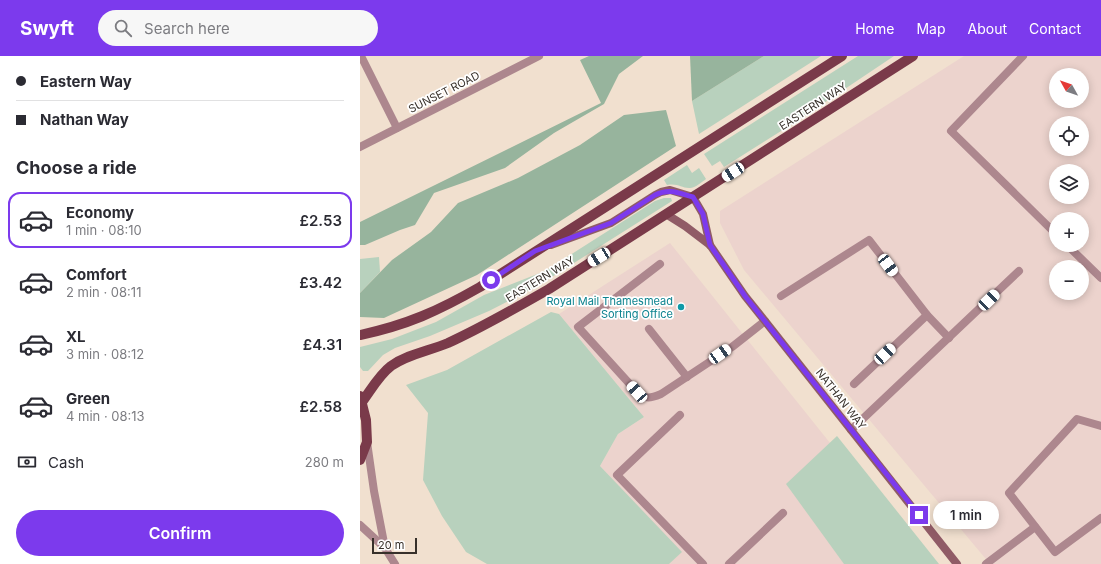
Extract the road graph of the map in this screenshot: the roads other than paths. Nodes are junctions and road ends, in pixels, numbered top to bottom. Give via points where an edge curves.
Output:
1 (361, 56) edge
2 (538, 56) edge
3 (842, 56) edge
4 (913, 56) edge
5 (1023, 56) edge
6 (397, 128) junction
7 (360, 147) edge
8 (693, 197) junction
9 (666, 214) junction
10 (1049, 227) edge
11 (710, 245) junction
12 (535, 251) junction
13 (1074, 252) edge
14 (660, 264) dead end
15 (1019, 272) dead end
16 (1101, 278) edge
17 (780, 296) dead end
18 (927, 315) junction
19 (765, 321) junction
20 (649, 329) dead end
21 (360, 335) edge
22 (949, 338) junction
23 (687, 377) junction
24 (854, 384) dead end
25 (361, 399) edge
26 (680, 415) dead end
27 (1101, 426) edge
28 (851, 430) junction
29 (367, 442) junction
30 (360, 460) edge
31 (783, 513) dead end
32 (1101, 518) edge
33 (360, 525) edge
34 (1035, 526) junction
35 (385, 548) junction
36 (394, 564) edge
37 (703, 564) edge
38 (729, 564) edge
39 (957, 564) edge
40 (986, 564) edge

1 - 6 street
2 - 6 street, SUNSET ROAD
3 - 12 main road
4 - 8 main road, EASTERN WAY
5 - 10 street via 951,131
6 - 7 street, SUNSET ROAD
8 - 9 main road, EASTERN WAY
8 - 11 street, NATHAN WAY via 703,214
8 - 12 street via 670,190 661,192 611,223
9 - 11 street, NATHAN WAY
9 - 25 main road, EASTERN WAY via 501,317 447,343 408,356 391,366
11 - 19 street, NATHAN WAY
12 - 21 main road via 480,287 427,315 403,325
13 - 16 street
14 - 23 street via 578,327 643,397 652,398 661,394
15 - 22 street
17 - 18 street via 869,240
18 - 22 street
18 - 24 street
19 - 23 street
19 - 28 street, NATHAN WAY
20 - 23 street
22 - 28 street
25 - 29 main road via 366,420
26 - 37 street via 617,474
27 - 34 street via 1077,419 1009,493
28 - 39 street, NATHAN WAY
29 - 30 main road
29 - 35 street
31 - 38 street
32 - 34 street via 1055,552
33 - 35 street
34 - 40 street
35 - 36 street

